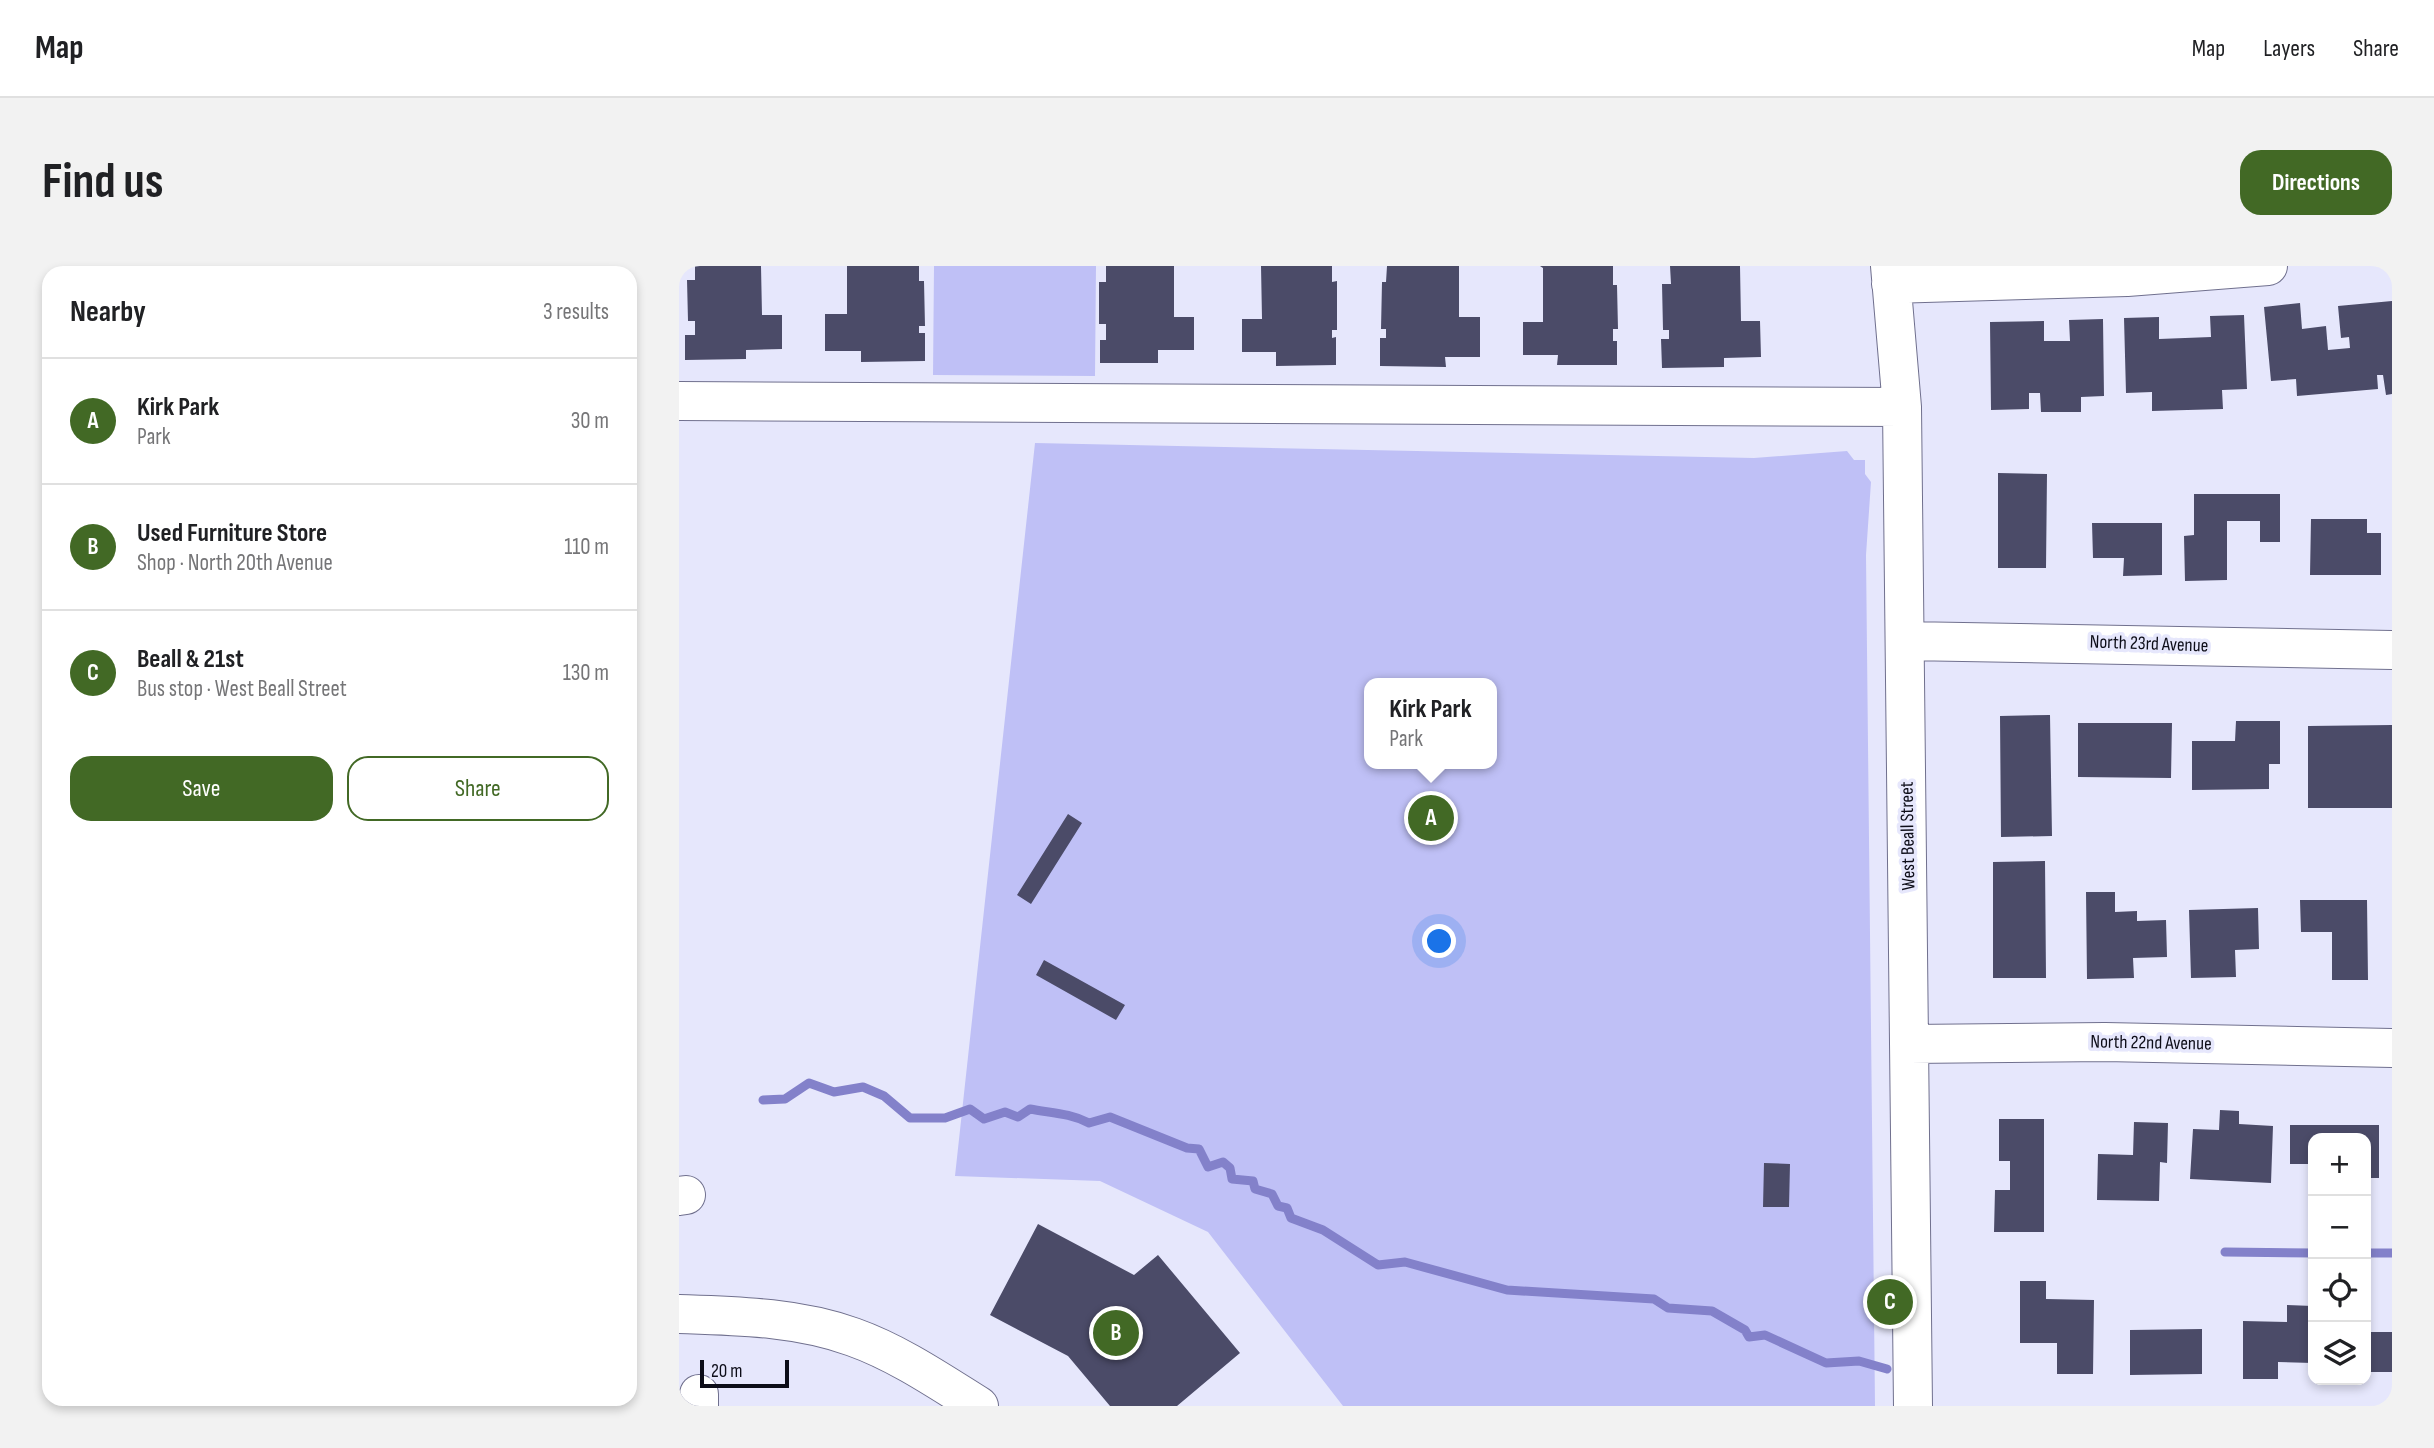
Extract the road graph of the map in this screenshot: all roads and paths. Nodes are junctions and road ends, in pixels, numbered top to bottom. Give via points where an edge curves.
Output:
1 (2268, 266) edge
2 (1891, 275) edge
3 (679, 401) edge
4 (1902, 407) junction
5 (1906, 641) junction
6 (2392, 649) edge
7 (1910, 1044) junction
8 (2392, 1048) edge
9 (679, 1314) edge
10 (979, 1406) edge
11 (1913, 1406) edge

1 - 2 street via 2127,277
2 - 4 street, West Beall Street
3 - 4 street
4 - 5 street, West Beall Street
5 - 6 street, North 23rd Avenue
5 - 7 street, West Beall Street
7 - 8 street, North 22nd Avenue via 2105,1042
7 - 11 street, West Beall Street
9 - 10 street via 763,1317 854,1337 915,1366

